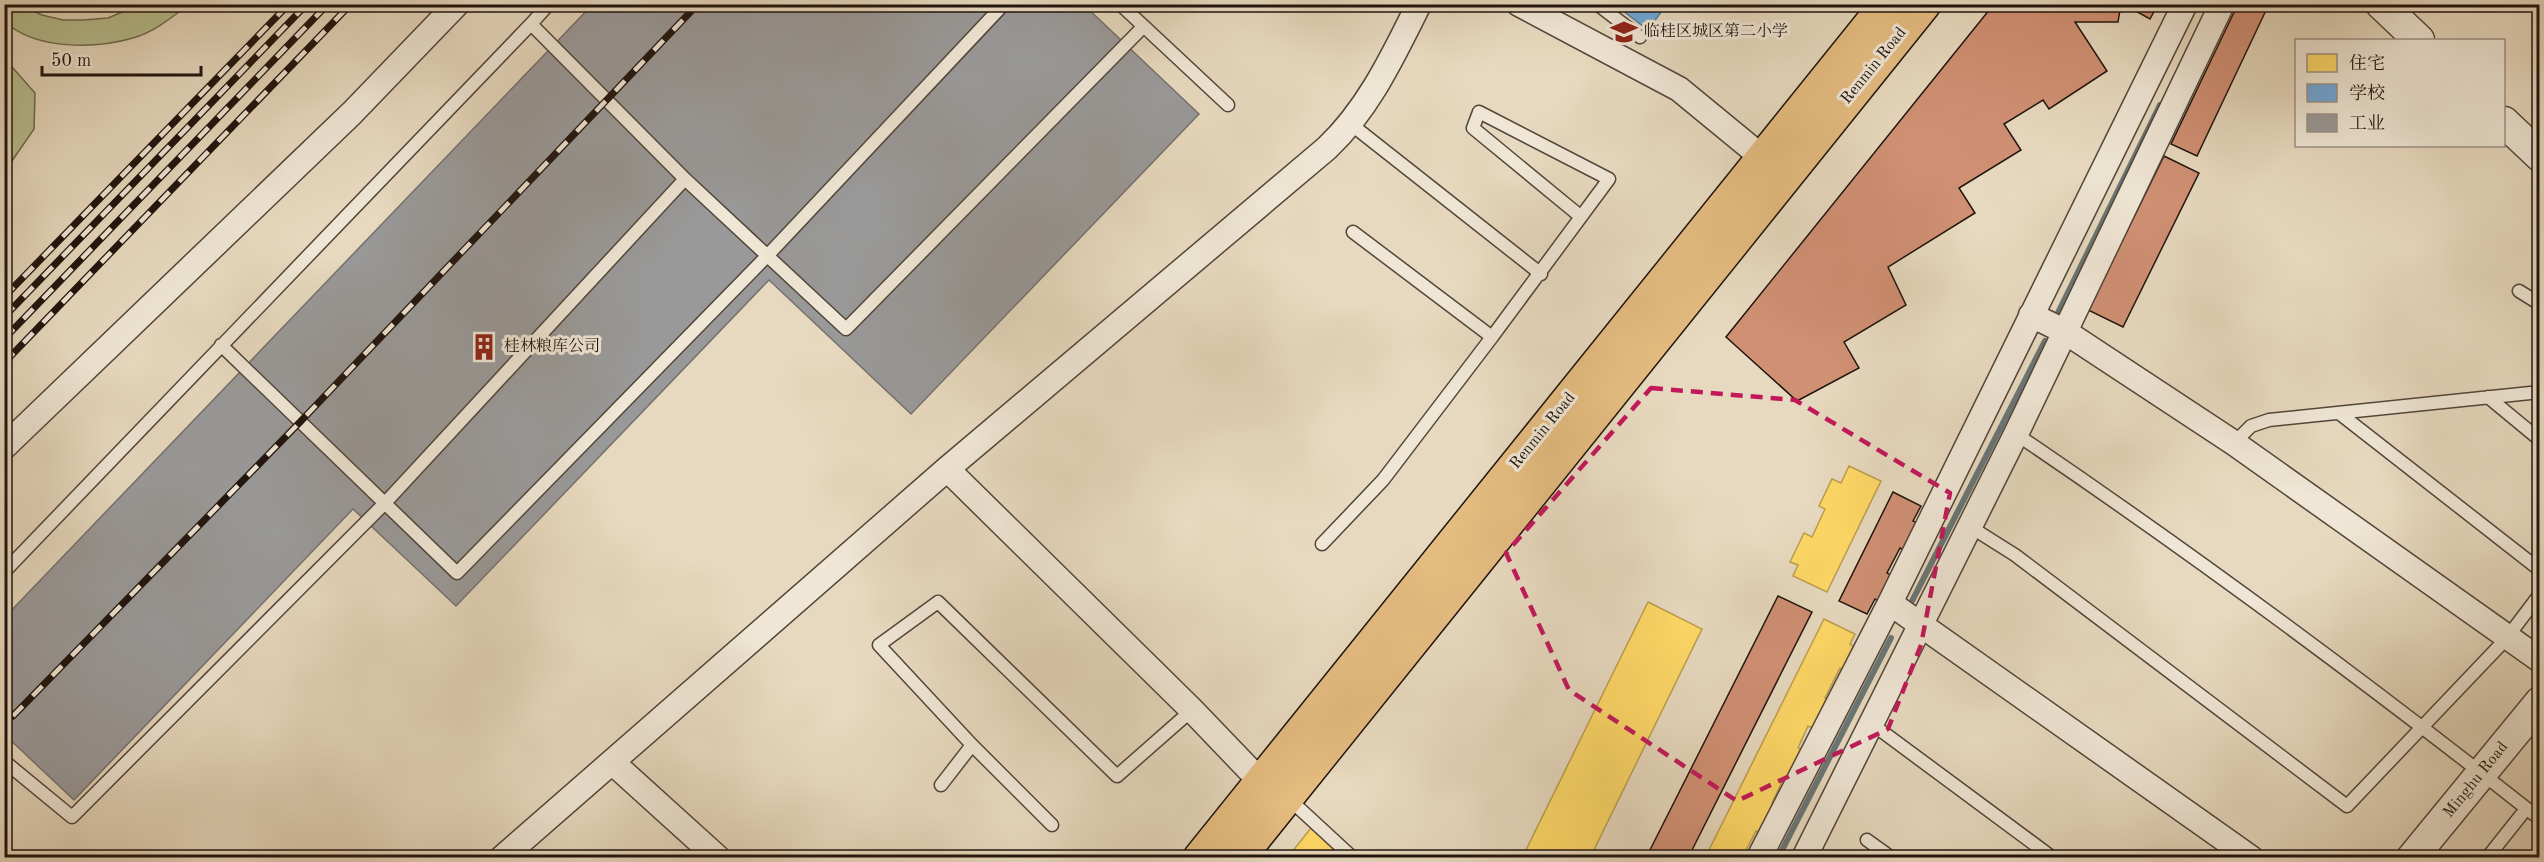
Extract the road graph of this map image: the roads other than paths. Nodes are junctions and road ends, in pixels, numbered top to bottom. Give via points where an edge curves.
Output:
1 (457, 4) edge
2 (549, 4) edge
3 (1004, 4) edge
4 (1120, 4) edge
5 (1419, 4) edge
6 (1519, 4) edge
7 (1597, 4) edge
8 (1887, 4) edge
9 (1924, 4) edge
10 (2185, 4) edge
11 (2222, 4) edge
12 (2381, 4) edge
13 (531, 24) junction
14 (1143, 27) junction
15 (1640, 37) dead end
16 (2418, 39) edge
17 (1228, 105) dead end
18 (2505, 123) edge
19 (1352, 125) junction
20 (2540, 156) edge
21 (1763, 158) junction
22 (685, 179) junction
23 (1580, 216) junction
24 (1353, 232) dead end
25 (768, 255) junction
26 (1541, 274) junction
27 (2519, 291) dead end
28 (2540, 304) edge
29 (2031, 315) junction
30 (2064, 331) junction
31 (1492, 337) junction
32 (221, 345) junction
33 (2540, 392) edge
34 (2488, 397) junction
35 (2339, 413) junction
36 (2016, 434) junction
37 (2540, 440) edge
38 (2234, 443) junction
39 (4, 447) edge
40 (947, 469) junction
41 (385, 503) junction
42 (1969, 526) junction
43 (1322, 544) dead end
44 (2540, 570) edge
45 (4, 572) edge
46 (2540, 594) edge
47 (1890, 603) junction
48 (1919, 625) junction
49 (2506, 639) junction
50 (2540, 660) edge
51 (2540, 702) edge
52 (1192, 710) junction
53 (1872, 724) junction
54 (2422, 728) junction
55 (972, 745) junction
56 (4, 761) edge
57 (612, 762) junction
58 (2482, 774) junction
59 (941, 785) dead end
60 (1274, 789) junction
61 (2526, 808) junction
62 (2540, 819) edge
63 (1052, 825) dead end
64 (1867, 840) dead end
65 (502, 858) edge
66 (718, 858) edge
67 (1200, 858) edge
68 (1238, 858) edge
69 (1353, 858) edge
70 (1760, 858) edge
71 (1803, 858) edge
72 (1892, 858) edge
73 (2053, 858) edge
74 (2251, 858) edge
75 (2412, 858) edge
76 (2487, 858) edge

1 - 39 street via 351,113
2 - 13 lane
3 - 25 lane
4 - 14 lane
5 - 19 street via 1384,75
6 - 21 street via 1679,89
7 - 15 lane
8 - 21 main road, Renmin Road
9 - 60 main road, Renmin Road
10 - 29 street
11 - 30 street
12 - 16 street
13 - 22 lane
13 - 32 lane
14 - 17 lane
14 - 25 lane via 846,329
18 - 20 street
19 - 26 lane
19 - 40 street
21 - 60 main road, Renmin Road
22 - 25 lane
22 - 41 lane
23 - 23 lane via 1473,128 1479,112 1609,179
23 - 26 lane
24 - 31 lane
25 - 41 lane via 457,573
26 - 31 lane
27 - 28 lane
29 - 30 street
29 - 47 street
30 - 36 street
30 - 38 street
31 - 43 lane via 1383,480
32 - 41 lane
32 - 45 lane
33 - 34 lane
34 - 35 lane
34 - 37 lane
35 - 38 lane via 2260,422
35 - 44 lane
36 - 42 street
36 - 54 lane via 2090,483
38 - 49 street
40 - 52 street
40 - 57 street
41 - 56 lane via 72,817
42 - 48 street
42 - 54 lane via 2015,555 2347,806
46 - 49 lane
47 - 48 street
47 - 70 street
48 - 53 street
48 - 74 street
49 - 50 street
49 - 54 lane
51 - 58 street, Minghu Road
52 - 55 lane via 1117,776 938,602 879,645
52 - 60 street
53 - 71 street
53 - 73 lane
54 - 58 lane
55 - 59 lane
55 - 63 lane
57 - 65 street
57 - 66 street
58 - 61 lane
58 - 75 street, Minghu Road
60 - 67 main road, Renmin Road
60 - 68 main road, Renmin Road
60 - 69 lane
61 - 62 lane
61 - 76 lane
64 - 72 lane

